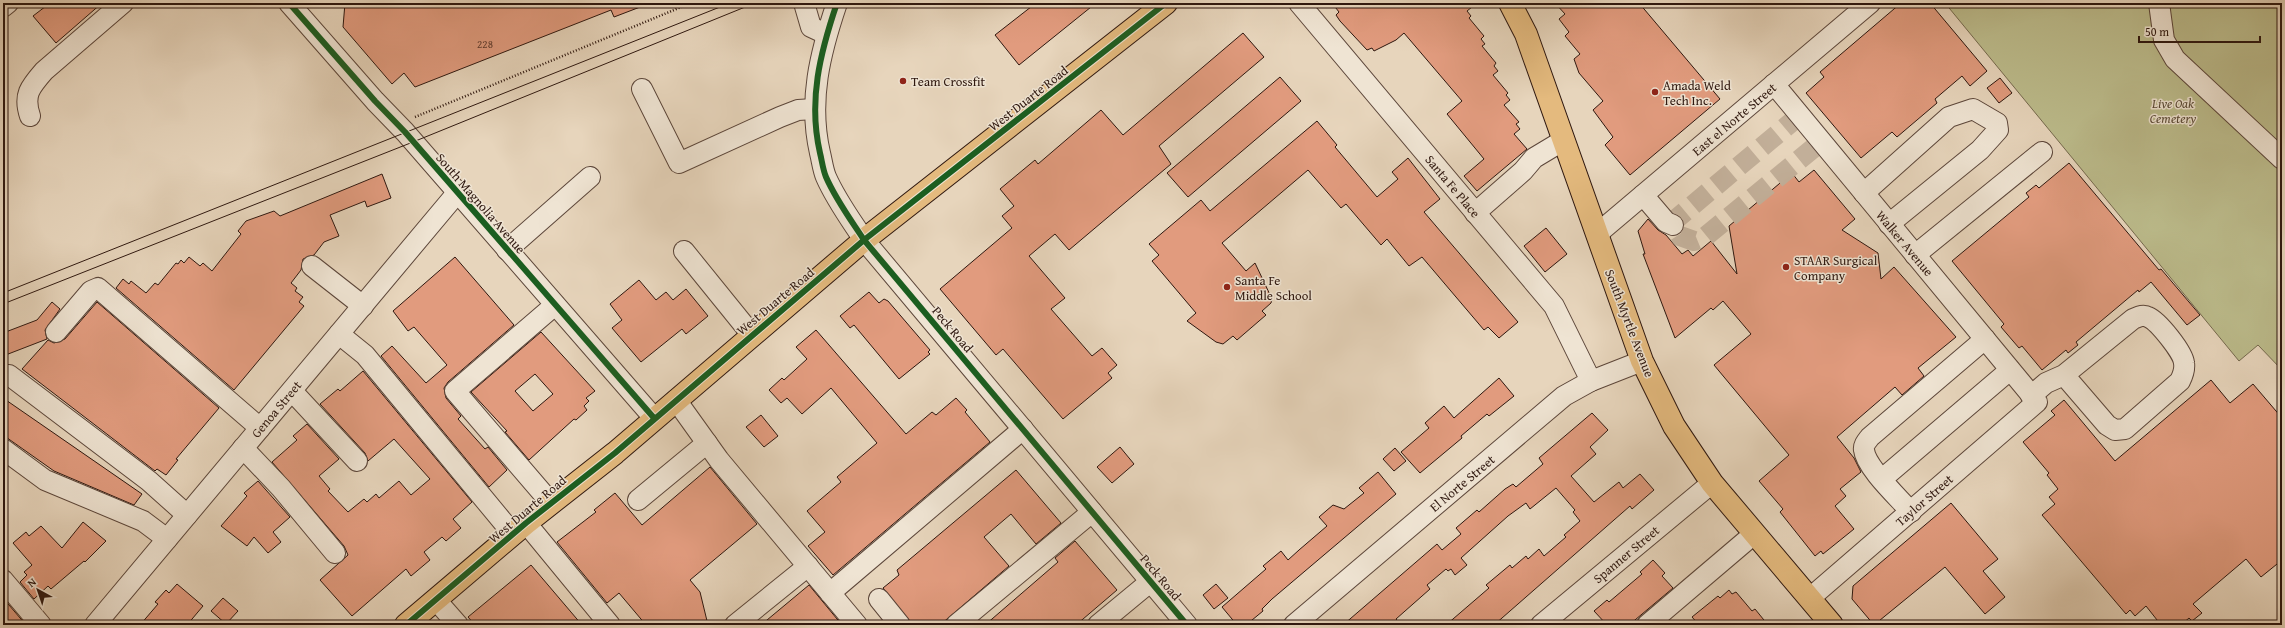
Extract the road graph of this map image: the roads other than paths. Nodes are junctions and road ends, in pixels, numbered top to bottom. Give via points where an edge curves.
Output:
1 (8, 3) edge
2 (123, 3) edge
3 (804, 3) edge
4 (837, 3) edge
5 (1166, 3) edge
6 (1299, 3) edge
7 (1510, 3) edge
8 (1870, 3) edge
9 (2159, 3) edge
10 (295, 5) edge
11 (3, 7) edge
12 (826, 34) junction
13 (1774, 84) junction
14 (642, 89) dead end
15 (814, 109) junction
16 (30, 116) dead end
17 (1564, 140) junction
18 (2042, 152) dead end
19 (2282, 159) edge
20 (590, 178) dead end
21 (1864, 192) junction
22 (457, 193) junction
23 (1643, 195) junction
24 (1475, 213) junction
25 (1889, 224) junction
26 (1673, 225) dead end
27 (1597, 234) junction
28 (864, 240) junction
29 (507, 250) junction
30 (684, 251) dead end
31 (1915, 255) junction
32 (312, 266) dead end
33 (555, 305) junction
34 (363, 306) junction
35 (56, 332) dead end
36 (339, 334) junction
37 (752, 335) junction
38 (1985, 339) junction
39 (1642, 361) junction
40 (2010, 370) junction
41 (9, 375) dead end
42 (2064, 375) junction
43 (1591, 381) junction
44 (292, 391) junction
45 (2034, 399) junction
46 (676, 400) junction
47 (654, 418) junction
48 (260, 428) junction
49 (1023, 429) junction
50 (707, 443) junction
51 (243, 448) junction
52 (3, 449) edge
53 (357, 461) dead end
54 (1882, 479) junction
55 (1712, 483) junction
56 (638, 500) dead end
57 (551, 503) junction
58 (1092, 512) junction
59 (1911, 512) junction
60 (187, 515) junction
61 (520, 529) junction
62 (1754, 534) junction
63 (167, 539) junction
64 (335, 553) dead end
65 (808, 566) junction
66 (3, 580) edge
67 (1150, 582) junction
68 (830, 593) junction
69 (1810, 598) junction
70 (436, 600) junction
71 (879, 600) dead end
72 (1826, 623) edge
73 (41, 625) edge
74 (95, 625) edge
75 (406, 625) edge
76 (458, 625) edge
77 (610, 625) edge
78 (735, 625) edge
79 (857, 625) edge
80 (900, 625) edge
81 (956, 625) edge
82 (1098, 625) edge
83 (1187, 625) edge
84 (1294, 625) edge
85 (1541, 625) edge
86 (1647, 625) edge

1 - 11 street
2 - 16 street via 32,84 25,101
3 - 12 street via 811,27
4 - 12 street, Peck Road
5 - 28 main road, West Duarte Road
6 - 24 street, Santa Fe Place
7 - 17 main road, South Myrtle Avenue via 1526,34
8 - 13 street, East el Norte Street
9 - 19 street via 2164,40 2175,59
10 - 22 street, South Magnolia Avenue
12 - 15 street, Peck Road via 816,78
13 - 21 street, Walker Avenue
13 - 23 street, East el Norte Street
14 - 15 street via 679,163 780,117 798,110
15 - 28 street, Peck Road via 825,176
17 - 24 street via 1534,158 1523,171
17 - 27 main road, South Myrtle Avenue
18 - 31 street
20 - 29 street
21 - 25 street, Walker Avenue
21 - 25 street via 1950,117 1974,109 1997,123 1998,130 1980,150
22 - 29 street, South Magnolia Avenue
22 - 34 street, Genoa Street
23 - 26 street via 1666,222
23 - 27 street, East el Norte Street
24 - 43 street, Santa Fe Place via 1554,306
25 - 31 street, Walker Avenue
27 - 39 main road, South Myrtle Avenue
28 - 37 main road, West Duarte Road
28 - 49 street, Peck Road
29 - 33 street, South Magnolia Avenue
30 - 37 street
31 - 38 street, Walker Avenue
32 - 34 street
33 - 47 street, South Magnolia Avenue
33 - 57 street via 455,391
34 - 36 street, Genoa Street
35 - 48 street via 91,291 98,288
36 - 44 street, Genoa Street
36 - 61 street via 365,355
37 - 46 main road, West Duarte Road
38 - 40 street, Walker Avenue
38 - 54 street via 1870,437 1864,445 1865,456
39 - 43 street, El Norte Street
39 - 55 main road, South Myrtle Avenue via 1674,426
40 - 45 street, Walker Avenue
40 - 54 street
41 - 60 street via 149,481
42 - 42 street, Taylor Street via 2107,425 2115,430 2125,428 2168,393 2180,381 2184,372 2184,362 2180,351 2154,320 2147,316 2139,316
42 - 45 street, Taylor Street via 2046,383
43 - 84 street, El Norte Street via 1564,396
44 - 48 street, Genoa Street
44 - 53 street
45 - 59 street, Taylor Street
46 - 47 main road, West Duarte Road
46 - 50 street
47 - 57 main road, West Duarte Road
48 - 51 street, Genoa Street
49 - 58 street, Peck Road
49 - 68 street
50 - 56 street
50 - 65 street
51 - 60 street, Genoa Street
51 - 64 street via 281,488
52 - 63 street via 45,480 143,521
54 - 59 street
55 - 62 main road, South Myrtle Avenue
55 - 85 street, Spanner Street
57 - 61 main road, West Duarte Road
58 - 67 street, Peck Road
58 - 81 street
59 - 69 street, Taylor Street
60 - 63 street, Genoa Street
61 - 70 main road, West Duarte Road
61 - 77 street
62 - 69 main road, South Myrtle Avenue
62 - 86 street
63 - 74 street, Genoa Street
65 - 68 street
65 - 78 street
66 - 73 street
67 - 82 street
67 - 83 street, Peck Road
68 - 79 street
69 - 72 main road, South Myrtle Avenue
70 - 75 main road, West Duarte Road
70 - 76 street
71 - 80 street

